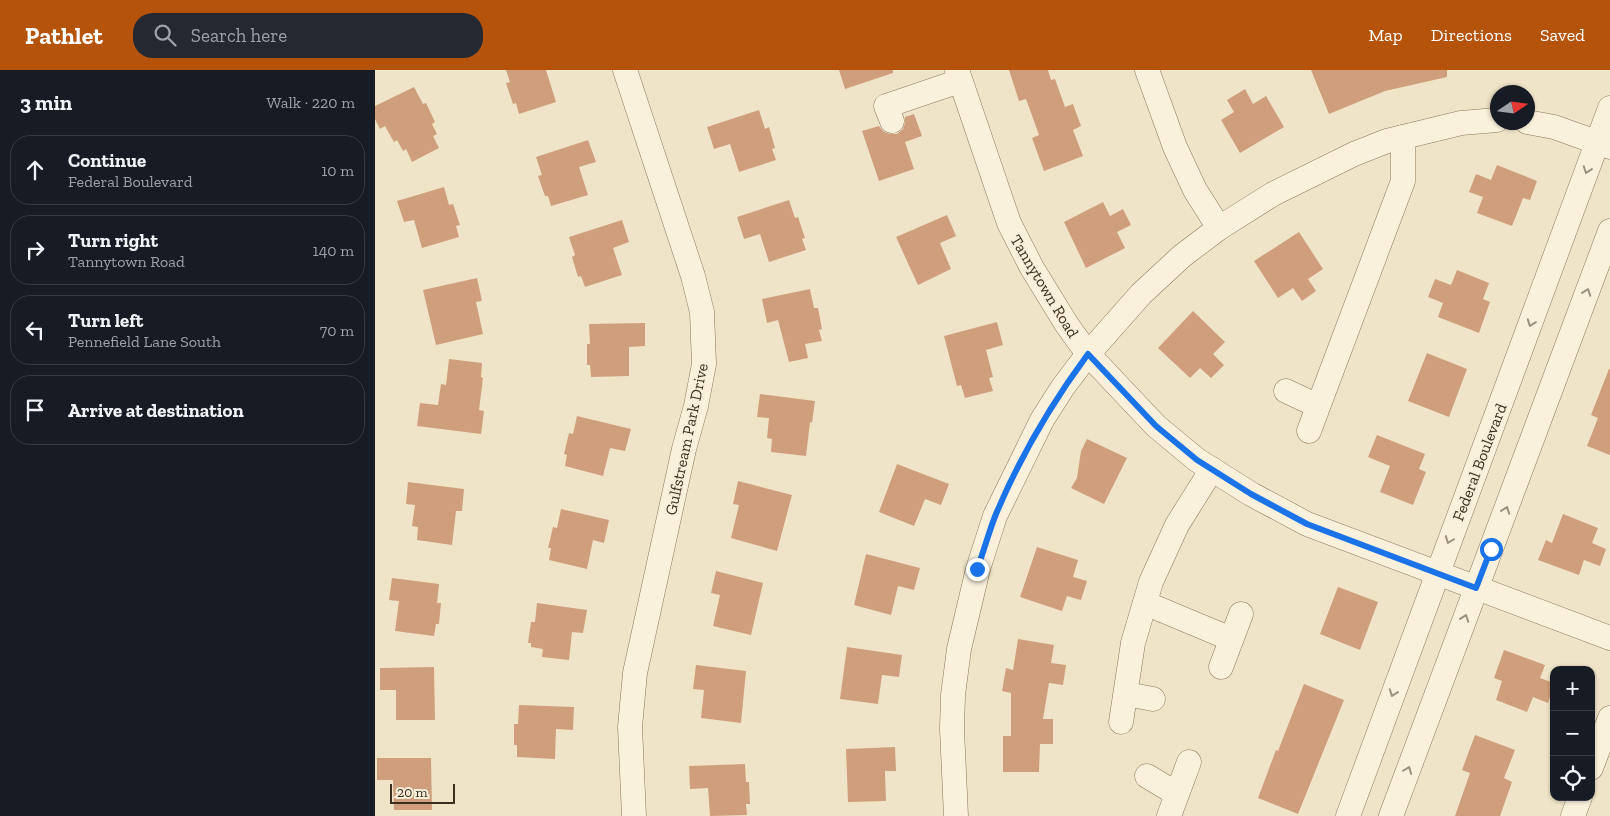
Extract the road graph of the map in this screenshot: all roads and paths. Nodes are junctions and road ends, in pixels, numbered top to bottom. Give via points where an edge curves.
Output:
1 (625, 70) edge
2 (1147, 70) edge
3 (958, 75) edge
4 (1610, 108) edge
5 (892, 121) dead end
6 (1490, 121) edge
7 (1535, 123) edge
8 (1403, 137) junction
9 (1603, 145) edge
10 (1219, 228) junction
11 (1610, 231) edge
12 (1088, 354) junction
13 (1286, 391) dead end
14 (1318, 406) junction
15 (1309, 431) dead end
16 (1212, 469) junction
17 (1437, 574) junction
18 (1476, 588) junction
19 (1145, 603) junction
20 (1241, 614) dead end
21 (1610, 638) edge
22 (1231, 639) junction
23 (1221, 666) dead end
24 (1125, 694) junction
25 (1153, 699) dead end
26 (1610, 718) edge
27 (1121, 722) dead end
28 (1595, 757) edge
29 (1189, 762) dead end
30 (1147, 776) dead end
31 (1177, 794) junction
32 (1579, 801) edge
33 (634, 816) edge
34 (955, 816) edge
35 (1169, 816) edge
36 (1348, 816) edge
37 (1391, 816) edge
38 (1573, 816) edge

1 - 33 street, Gulfstream Park Drive via 693,276 702,312 704,364 635,672 630,727
2 - 10 street via 1175,147 1195,190
3 - 5 street via 886,106
3 - 12 street, Tannytown Road via 1009,223 1032,268
4 - 9 street, Federal Boulevard
6 - 8 street via 1461,123
7 - 9 street
8 - 10 street via 1354,154 1307,177
8 - 14 street via 1403,181
9 -> 17 street, Federal Boulevard
10 - 12 street via 1182,256 1141,294
18 -> 11 street
12 - 16 street, Tannytown Road via 1156,426
12 - 34 street via 1042,420 995,516 977,569 959,649 953,695
13 - 14 street
14 - 15 street
16 - 17 street, Tannytown Road via 1307,524
16 - 19 street via 1177,525
17 - 18 street, Tannytown Road
17 -> 36 street, Federal Boulevard
18 - 21 street, Tannytown Road
37 -> 18 street
19 - 22 street
19 - 24 street via 1133,643
20 - 22 street
22 - 23 street
24 - 25 street
24 - 27 street
26 - 28 street
29 - 31 street
30 - 31 street
31 - 35 street
32 - 38 street

